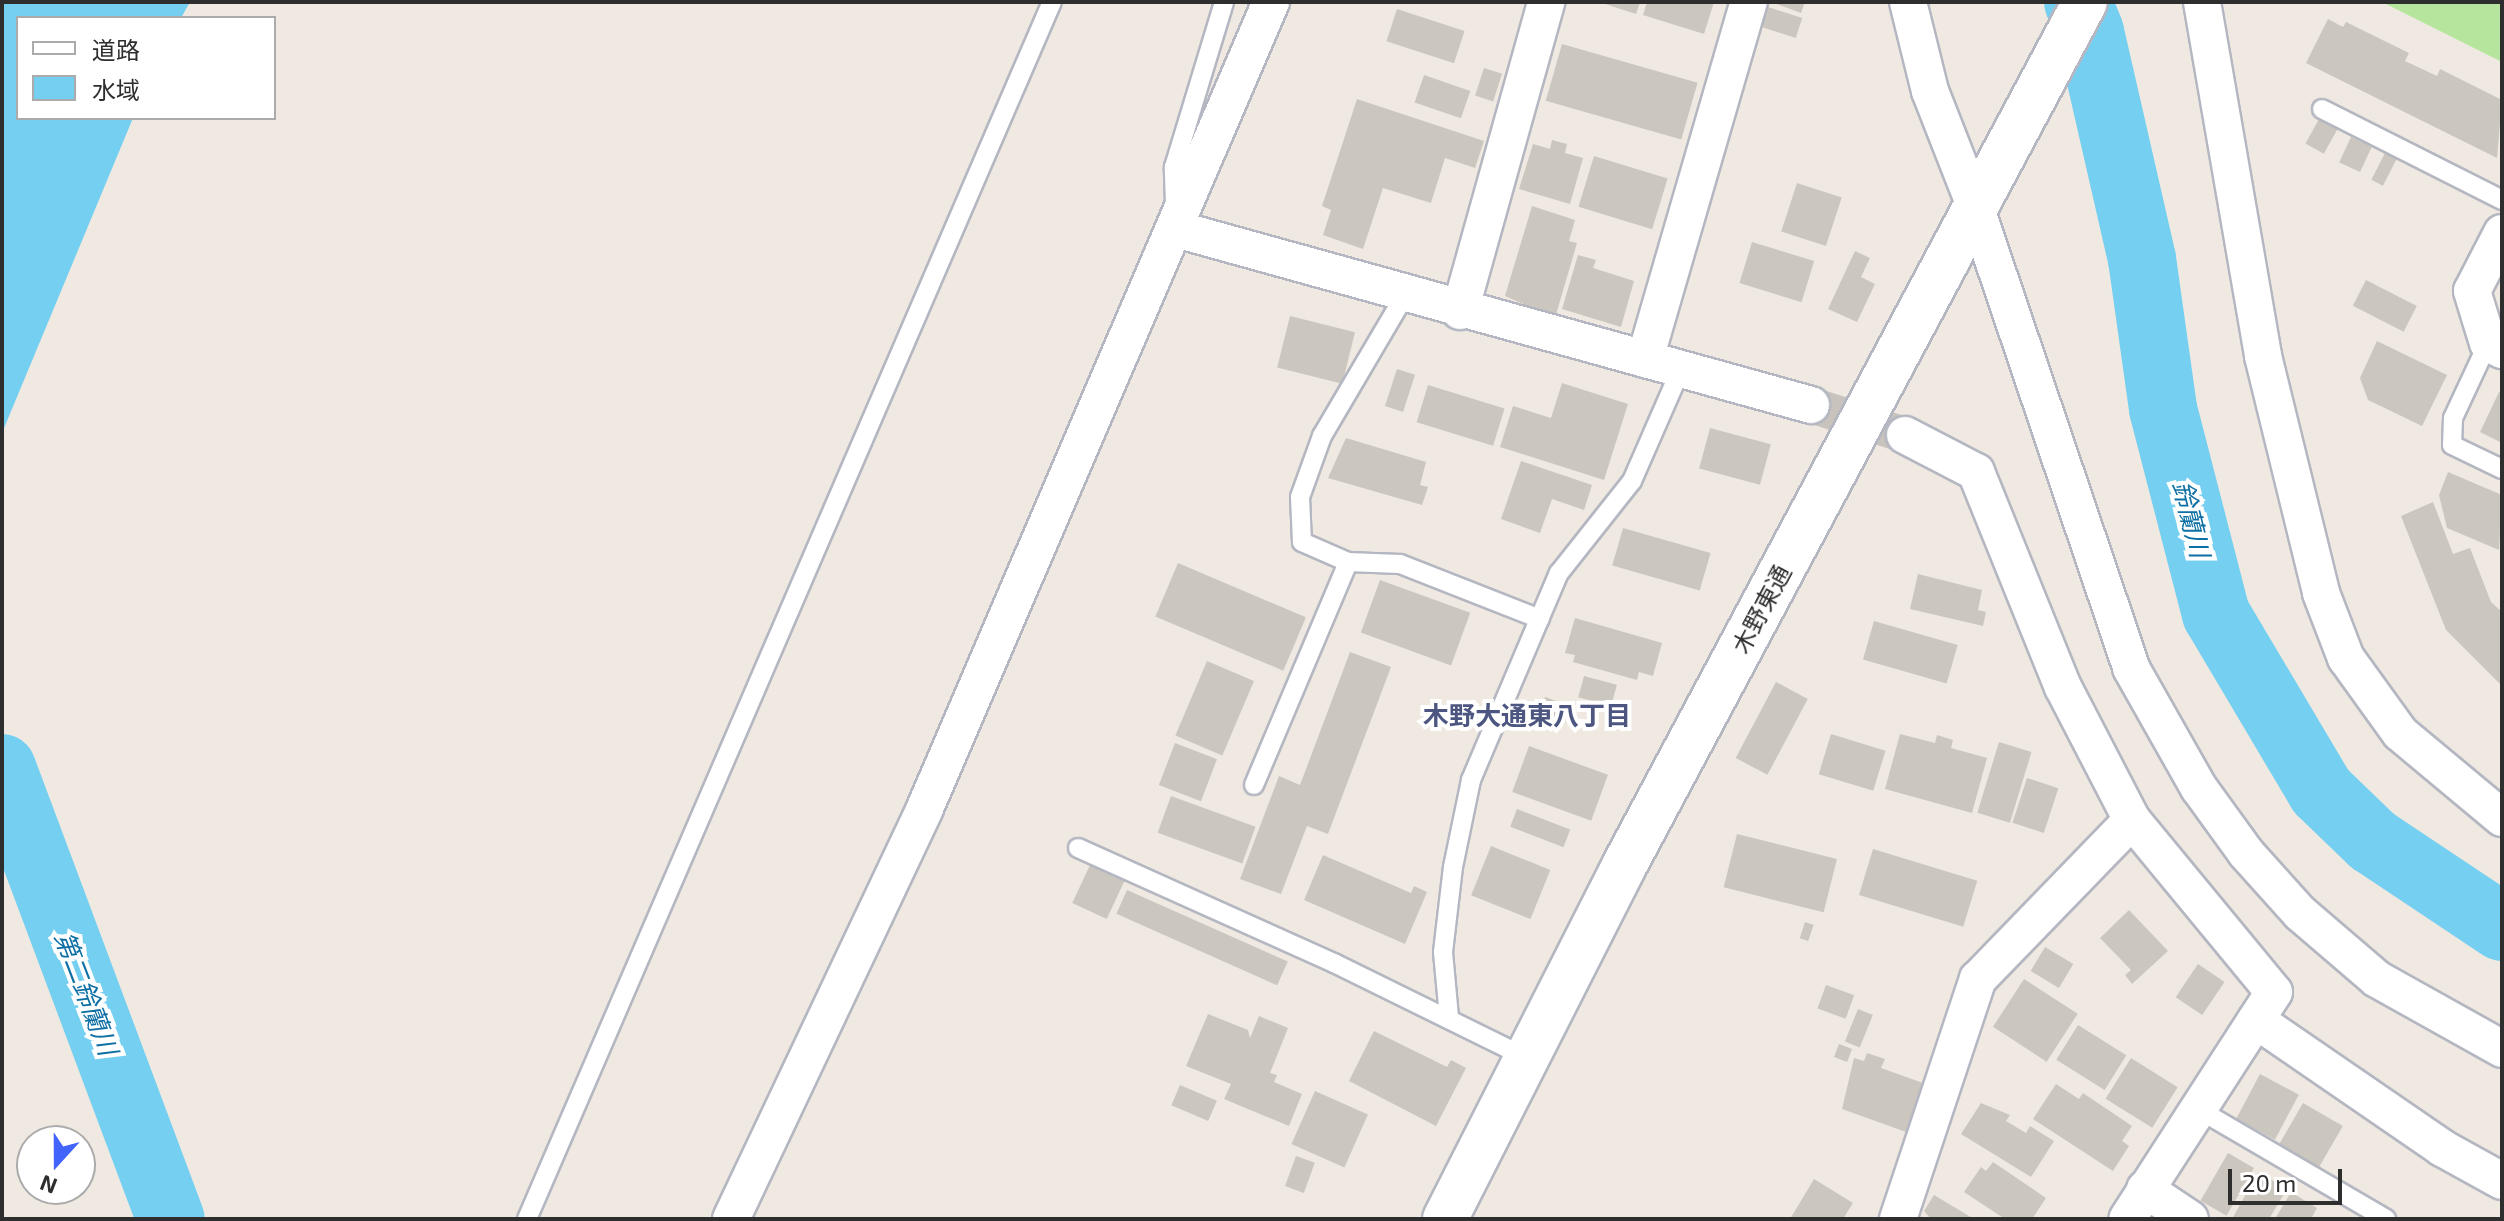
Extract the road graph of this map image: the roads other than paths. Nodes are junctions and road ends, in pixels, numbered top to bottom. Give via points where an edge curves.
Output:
1 (1052, 2) edge
2 (1224, 2) edge
3 (1271, 2) edge
4 (1546, 2) edge
5 (1749, 2) edge
6 (1908, 2) edge
7 (2085, 2) edge
8 (2202, 2) edge
9 (2322, 109) dead end
10 (2502, 200) edge
11 (1975, 206) junction
12 (1176, 229) junction
13 (2499, 247) edge
14 (1405, 295) junction
15 (1460, 311) junction
16 (2495, 346) edge
17 (1645, 359) junction
18 (1681, 369) junction
19 (1811, 405) tunnel mouth
20 (1905, 435) tunnel mouth
21 (2502, 469) edge
22 (1348, 562) junction
23 (1540, 619) junction
24 (1254, 785) dead end
25 (2502, 818) edge
26 (2132, 820) junction
27 (1078, 848) dead end
28 (1449, 1017) junction
29 (2256, 1020) junction
30 (2502, 1049) edge
31 (1525, 1057) junction
32 (2198, 1109) junction
33 (2502, 1181) edge
34 (2136, 1204) edge
35 (527, 1219) edge
36 (731, 1219) edge
37 (1445, 1219) edge
38 (1898, 1219) edge
39 (2190, 1219) edge
40 (2386, 1219) edge

1 - 35 lane
2 - 12 lane via 1174,167
3 - 12 street
4 - 15 street
5 - 17 street
6 - 11 street via 1930,91
7 - 11 street, 木野東通
8 - 25 street via 2263,356 2321,593 2346,658 2400,733
9 - 10 lane
11 - 30 street via 2131,668 2199,788 2246,853 2311,923 2377,979
11 - 31 street, 木野東通
12 - 14 street
12 - 36 street via 925,808
13 - 16 street via 2472,291
14 - 15 street
14 - 22 lane via 1322,436 1300,497 1302,542
15 - 17 street
16 - 21 lane via 2453,418 2452,445
17 - 18 street
18 - 19 street
18 - 23 lane via 1632,481 1559,573
20 - 26 street via 1976,472 2063,687
22 - 23 lane via 1400,564
22 - 24 lane
23 - 28 lane via 1471,780 1443,952
26 - 29 street via 2274,992
26 - 38 street via 1978,979
27 - 28 lane
28 - 31 lane
29 - 32 street
29 - 33 street via 2442,1148
31 - 37 street, 木野東通
32 - 34 street
32 - 40 lane
34 - 39 street

